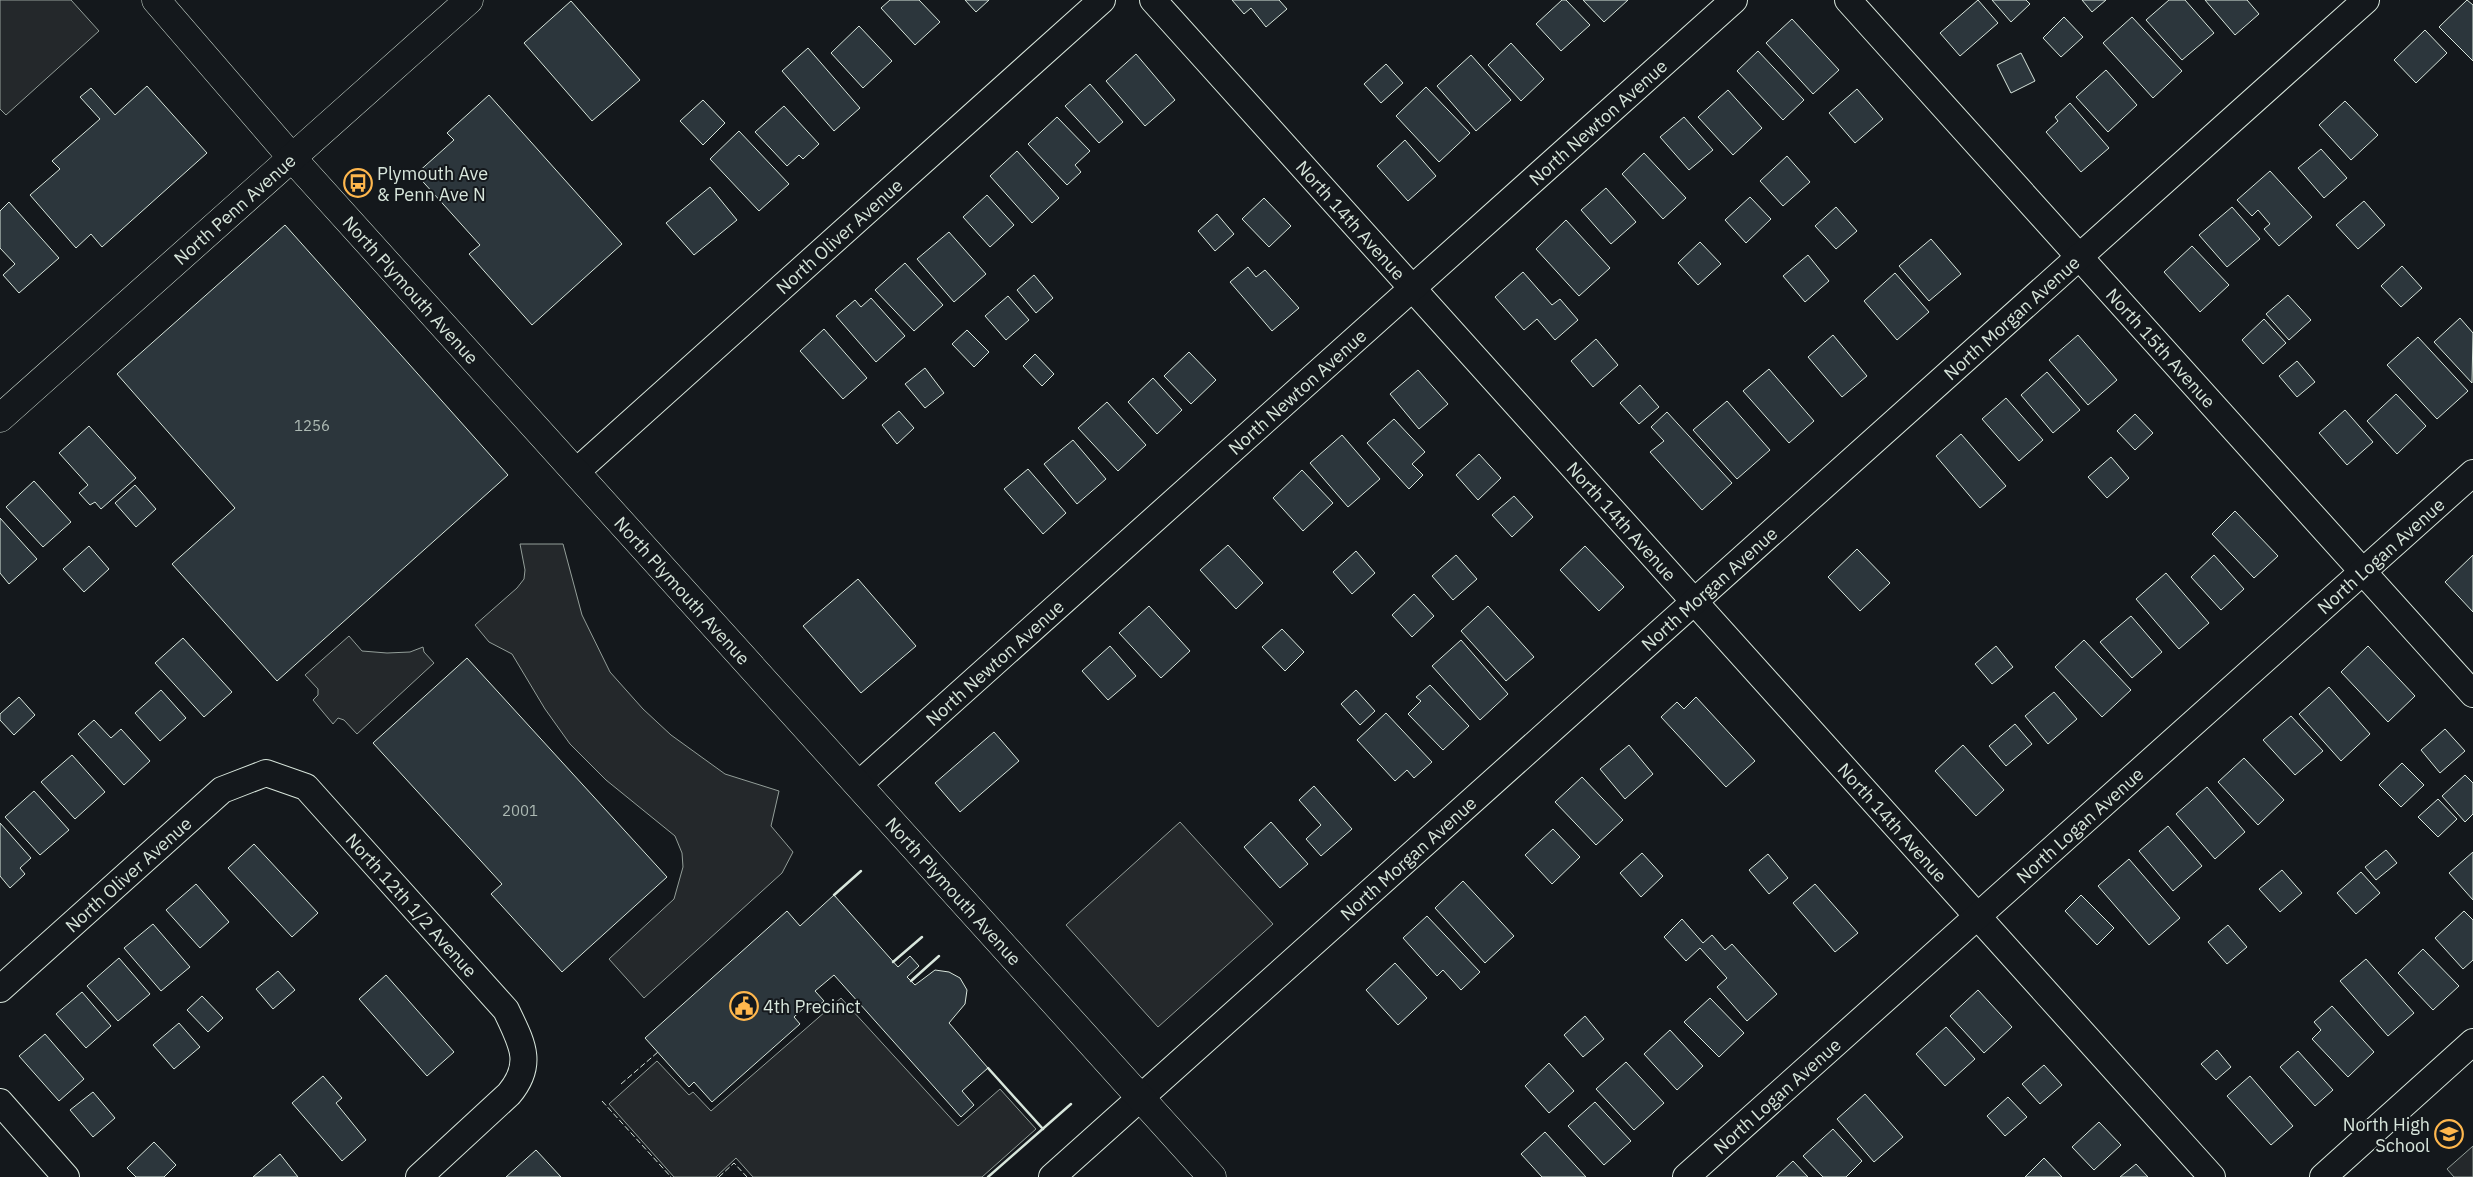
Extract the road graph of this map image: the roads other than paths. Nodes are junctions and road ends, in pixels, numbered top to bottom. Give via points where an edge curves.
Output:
1 (156, 0) edge
2 (469, 0) edge
3 (1102, 0) edge
4 (1154, 0) edge
5 (1734, 0) edge
6 (1848, 0) edge
7 (2366, 0) edge
8 (293, 159) junction
9 (2080, 257) junction
10 (1412, 287) junction
11 (0, 418) edge
12 (577, 471) junction
13 (2473, 472) edge
14 (2362, 571) junction
15 (1695, 600) junction
16 (2473, 694) edge
17 (266, 773) joint
18 (859, 784) junction
19 (1978, 916) junction
20 (0, 990) edge
21 (2473, 1042) edge
22 (1140, 1098) junction
23 (0, 1102) edge
24 (66, 1177) edge
25 (419, 1177) edge
26 (1052, 1177) edge
27 (1212, 1177) edge
28 (1686, 1177) edge
29 (2212, 1177) edge
30 (2323, 1177) edge

1 - 8 main road, North Plymouth Avenue
2 - 8 main road, North Penn Avenue
3 - 12 street, North Oliver Avenue
4 - 10 street, North 14th Avenue
5 - 10 street, North Newton Avenue
6 - 9 street, North 15th Avenue
7 - 9 street, North Morgan Avenue
8 - 11 main road, North Penn Avenue
8 - 12 main road, North Plymouth Avenue
9 - 14 street, North 15th Avenue
9 - 15 street, North Morgan Avenue
10 - 15 street, North 14th Avenue
10 - 18 street, North Newton Avenue
12 - 18 main road, North Plymouth Avenue
13 - 14 street, North Logan Avenue
14 - 16 street, North 15th Avenue
14 - 19 street, North Logan Avenue
15 - 19 street, North 14th Avenue
15 - 22 street, North Morgan Avenue
17 - 20 street, North Oliver Avenue via 222,790
17 - 25 street, North 12th 1/2 Avenue via 306,787 506,1010 523,1047 524,1066 519,1082
18 - 22 main road, North Plymouth Avenue
19 - 28 street, North Logan Avenue
19 - 29 street, North 14th Avenue
21 - 30 street
22 - 26 street, North Morgan Avenue
22 - 27 main road, North Plymouth Avenue
23 - 24 street

